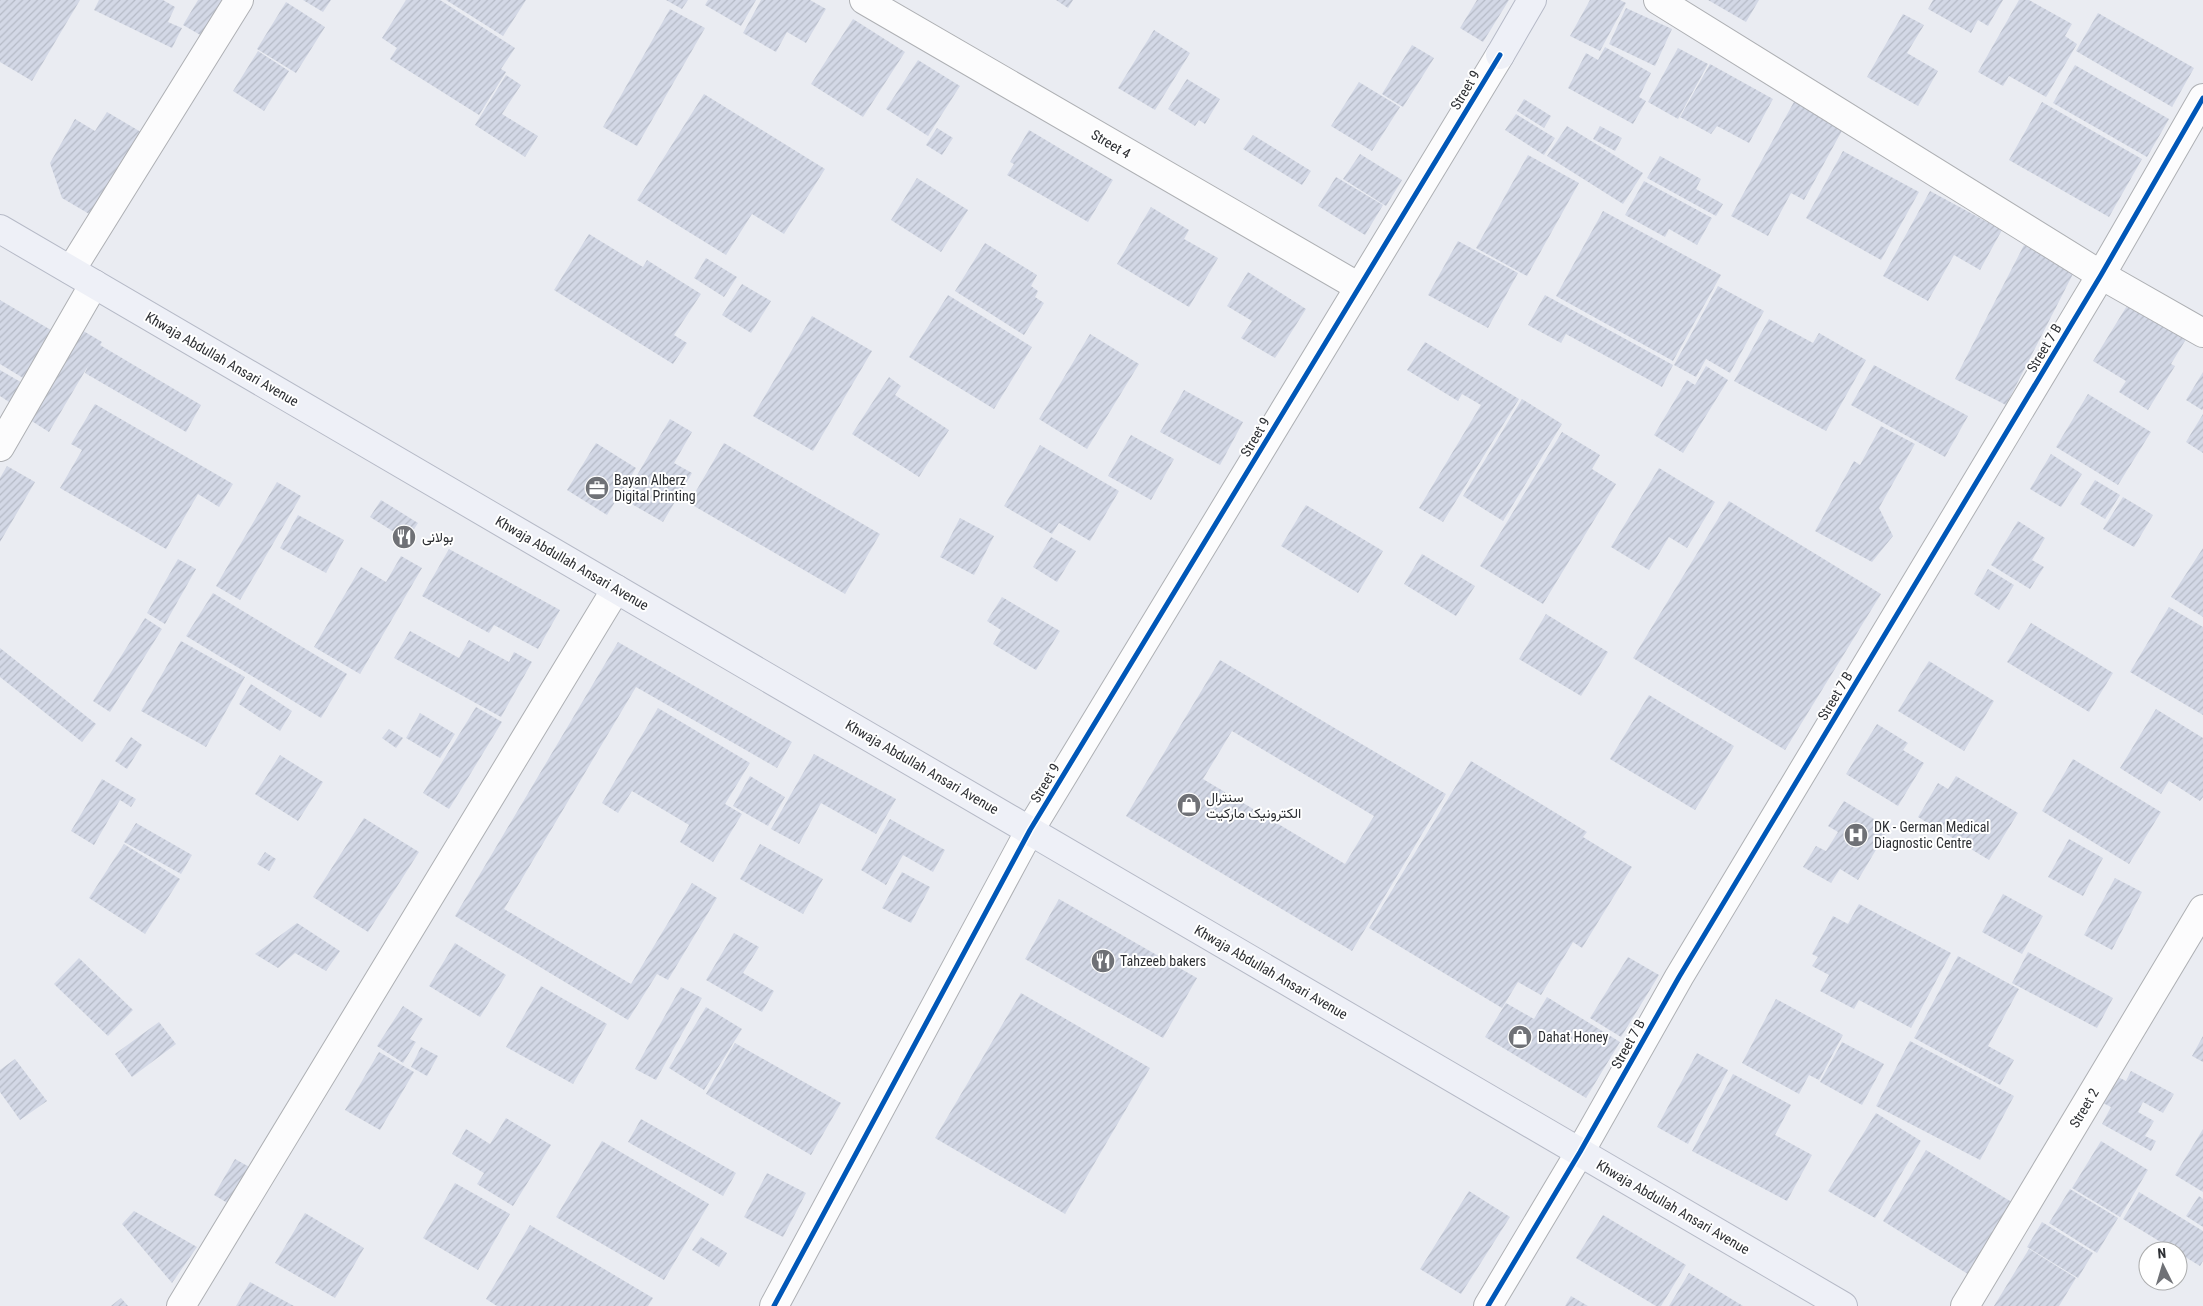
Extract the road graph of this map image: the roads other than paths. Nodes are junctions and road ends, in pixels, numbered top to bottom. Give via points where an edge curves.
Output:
1 (239, 0) edge
2 (864, 0) edge
3 (1532, 0) edge
4 (1658, 0) edge
5 (1500, 55) joint
6 (2203, 98) edge
7 (0, 229) edge
8 (71, 270) junction
9 (2101, 275) junction
10 (94, 284) junction
11 (1359, 287) junction
12 (2203, 333) edge
13 (0, 447) edge
14 (616, 589) junction
15 (1030, 830) junction
16 (2203, 909) edge
17 (1580, 1152) junction
18 (181, 1306) edge
19 (774, 1306) edge
20 (1488, 1306) edge
21 (1843, 1306) edge
22 (1965, 1306) edge

1 - 8 street
2 - 11 street, Street 4
3 - 5 main road
4 - 9 street
5 - 11 street, Street 9
6 - 9 street, Street 7 B
7 - 8 main road, Khwaja Abdullah Ansari Avenue
8 - 10 main road, Khwaja Abdullah Ansari Avenue
9 - 12 street
9 - 17 street, Street 7 B via 1679,977
10 - 13 street
10 - 14 main road, Khwaja Abdullah Ansari Avenue
11 - 15 street, Street 9
14 - 15 main road, Khwaja Abdullah Ansari Avenue
14 - 18 street
15 - 17 main road, Khwaja Abdullah Ansari Avenue
15 - 19 street, Street 9
16 - 22 street, Street 2
17 - 20 street, Street 7 B
17 - 21 main road, Khwaja Abdullah Ansari Avenue

